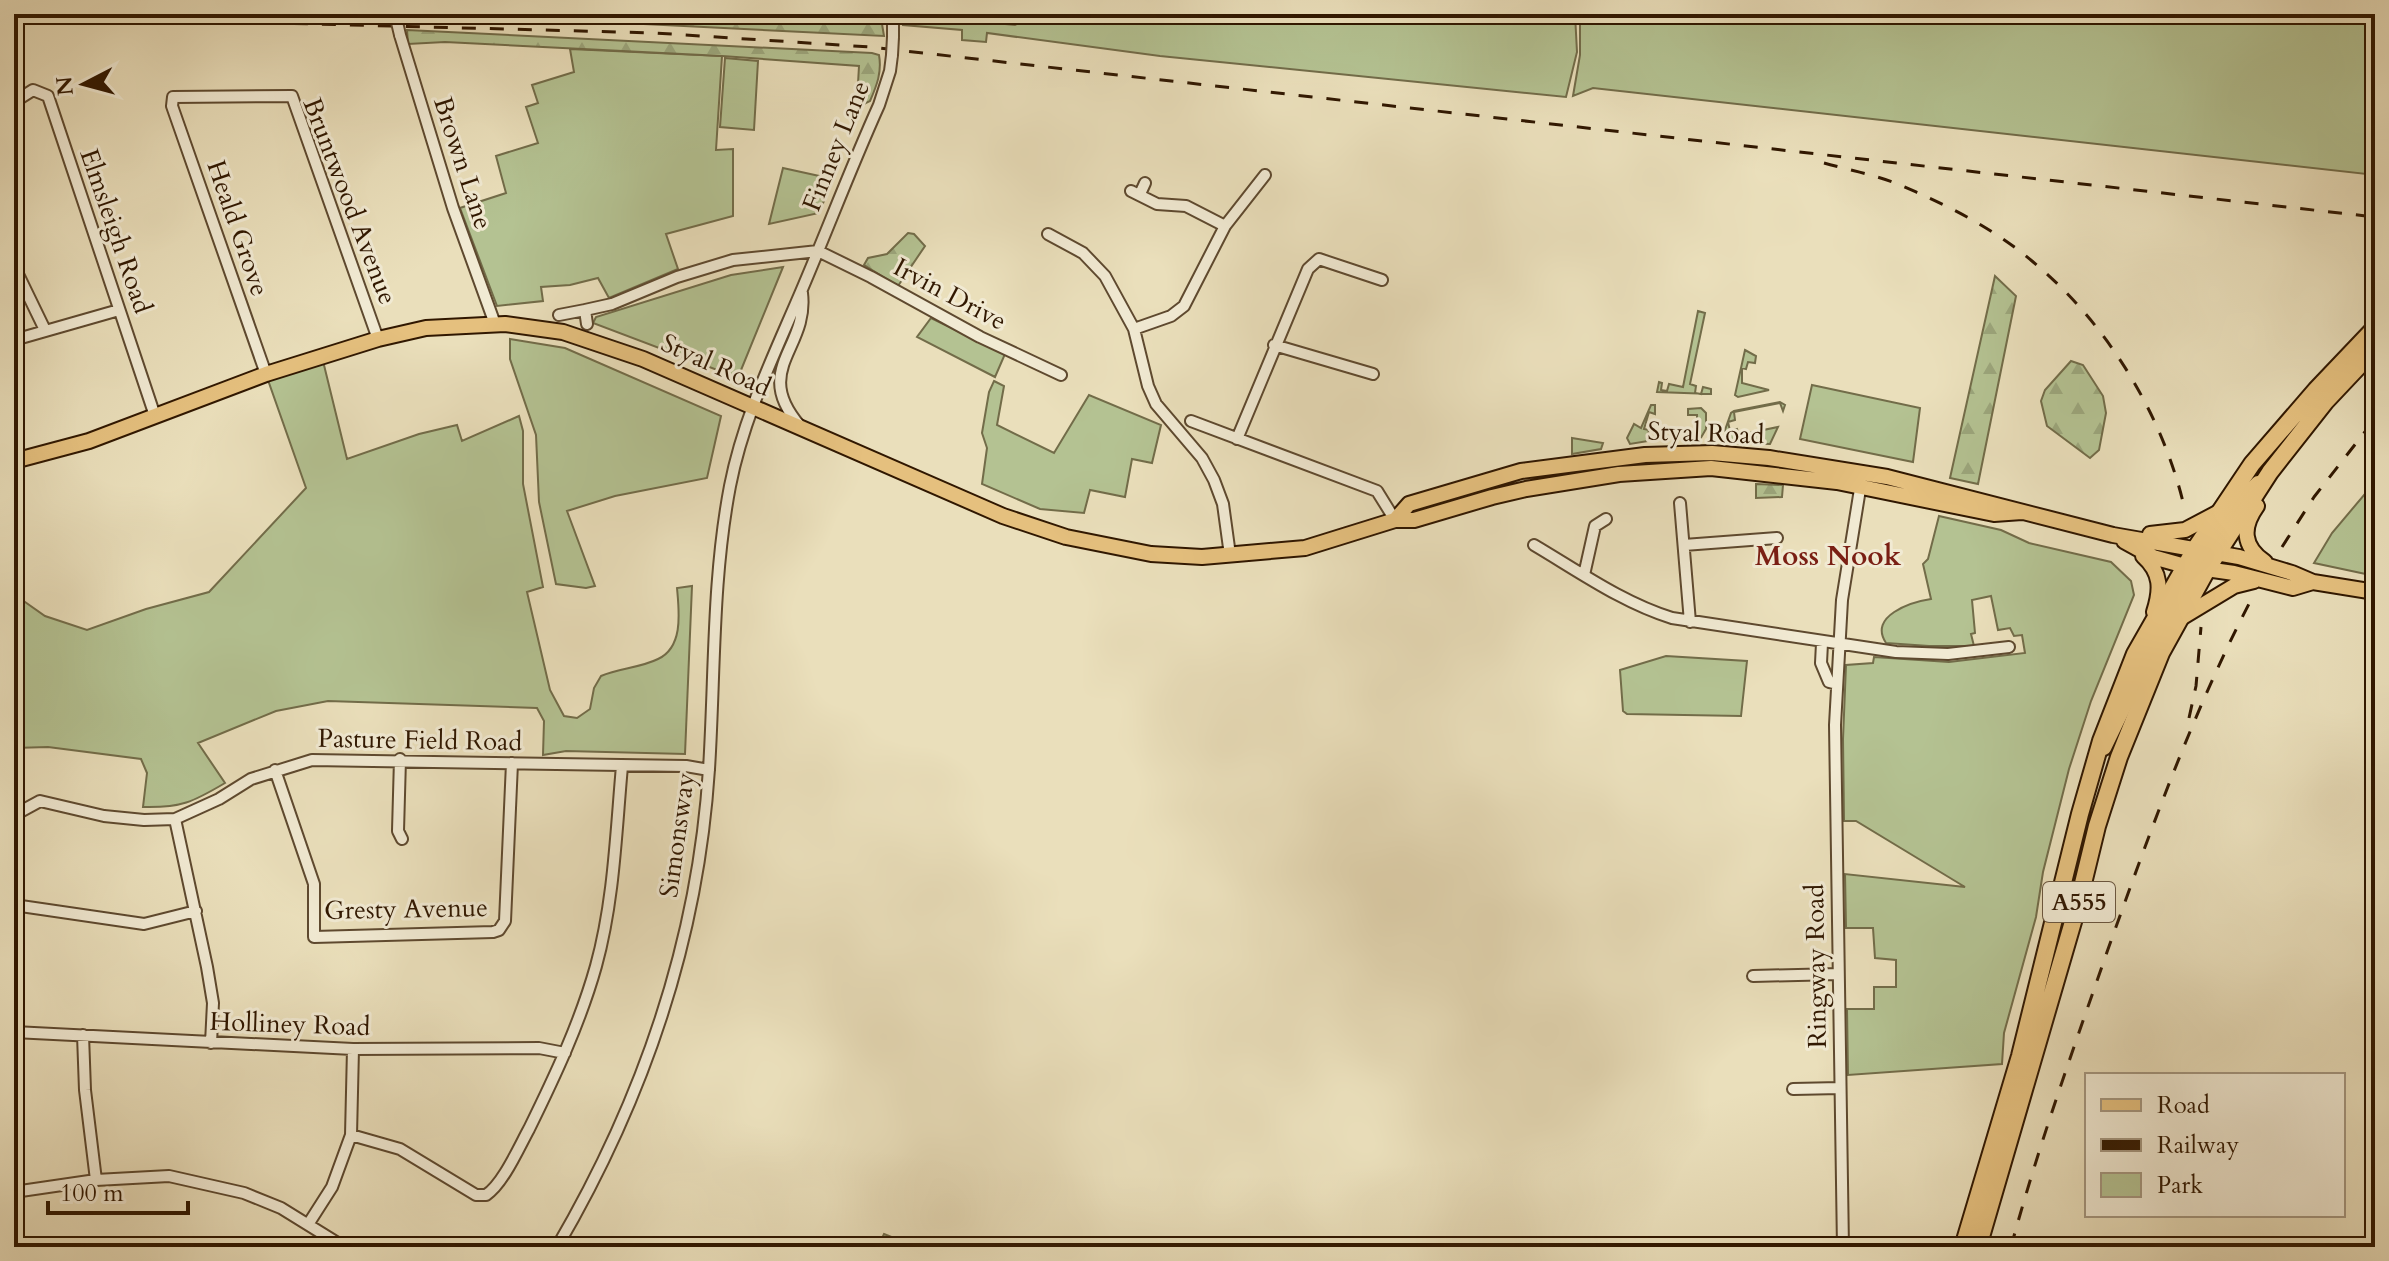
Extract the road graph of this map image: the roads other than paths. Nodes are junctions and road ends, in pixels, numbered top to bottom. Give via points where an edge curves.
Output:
1 (395, 14) edge
2 (893, 14) edge
3 (173, 97) joint
4 (14, 102) edge
5 (1265, 175) dead end
6 (1145, 183) dead end
7 (1225, 226) junction
8 (1048, 234) dead end
9 (818, 251) junction
10 (14, 266) edge
11 (1382, 280) dead end
12 (801, 291) junction
13 (119, 310) junction
14 (585, 310) junction
15 (559, 315) dead end
16 (495, 324) junction
17 (587, 324) dead end
18 (2375, 328) edge
19 (1134, 329) junction
20 (45, 330) junction
21 (378, 339) junction
22 (14, 340) edge
23 (1274, 345) junction
24 (2375, 349) edge
25 (266, 374) junction
26 (1373, 374) dead end
27 (1061, 375) dead end
28 (752, 407) junction
29 (155, 416) junction
30 (1191, 421) dead end
31 (803, 430) junction
32 (1237, 439) junction
33 (14, 461) edge
34 (2270, 472) junction
35 (1862, 480) junction
36 (1680, 503) dead end
37 (2219, 512) junction
38 (1606, 519) dead end
39 (1395, 520) junction
40 (2113, 535) junction
41 (1777, 538) dead end
42 (1534, 545) dead end
43 (1684, 545) junction
44 (1230, 555) junction
45 (2201, 559) junction
46 (2269, 566) junction
47 (1584, 575) junction
48 (2259, 580) junction
49 (2313, 582) junction
50 (2375, 592) edge
51 (2179, 619) junction
52 (1690, 622) junction
53 (2149, 628) junction
54 (1822, 643) junction
55 (1838, 645) junction
56 (2009, 647) dead end
57 (1837, 684) junction
58 (400, 759) junction
59 (512, 763) junction
60 (622, 766) junction
61 (2095, 766) junction
62 (275, 770) junction
63 (709, 770) junction
64 (175, 819) junction
65 (14, 827) edge
66 (402, 839) dead end
67 (14, 905) edge
68 (196, 911) junction
69 (1838, 974) junction
70 (1753, 976) dead end
71 (14, 1032) edge
72 (83, 1035) junction
73 (211, 1043) junction
74 (353, 1049) junction
75 (565, 1053) junction
76 (1840, 1088) junction
77 (1793, 1089) dead end
78 (351, 1135) junction
79 (96, 1180) junction
80 (14, 1192) edge
81 (14, 1211) edge
82 (309, 1223) junction
83 (19, 1247) edge
84 (344, 1247) edge
85 (557, 1247) edge
86 (1843, 1247) edge
87 (1963, 1247) edge
88 (1978, 1247) edge

1 - 16 street, Brown Lane, bridge via 453,208
2 - 9 street, Finney Lane, bridge via 892,55 879,105
3 - 21 street, Bruntwood Avenue via 292,96
3 - 25 street, Heald Grove
4 - 13 street, Elmsleigh Road via 33,90 48,96
5 - 7 street
6 - 7 street via 1135,193 1157,204 1186,206
7 - 19 street via 1184,306
8 - 19 street via 1093,261
9 - 12 street, Finney Lane
9 - 14 street via 733,260
9 - 27 street, Irvin Drive
10 - 20 street
11 - 23 street via 1319,259 1308,269
12 - 28 street, Finney Lane
12 - 31 street, Finney Lane via 804,307 779,380 788,413
13 - 20 street
13 - 29 street, Elmsleigh Road
14 - 15 street
14 - 17 street
16 - 21 main road, Styal Road via 426,328
16 - 28 main road, Styal Road via 563,332 643,359
18 - 37 highway, A555 via 2282,429
19 - 44 street via 1156,404 1214,480
20 - 22 street
21 - 25 main road, Styal Road
23 - 26 street
23 - 32 street
24 - 34 highway, A555
25 - 29 main road, Styal Road
28 - 31 main road, Styal Road
28 - 63 street, Simonsway via 720,542
29 - 33 main road, Styal Road
30 - 32 street
31 - 44 main road, Styal Road via 1003,516 1066,537 1151,554
32 - 39 street via 1377,491
34 - 45 highway, A555
34 - 46 main road via 2245,533 2254,553
35 - 39 main road, Styal Road via 1735,469 1646,472 1526,489 1414,520
35 - 40 main road, Styal Road via 1994,514 2022,512
35 - 55 street, Ringway Road
36 - 43 street
37 - 40 main road, A555 via 2185,530
37 - 45 highway, A555
38 - 47 street via 1595,526
39 - 44 main road, Styal Road via 1305,548
40 - 45 main road, Styal Road via 2153,557
40 - 53 main road, A555 via 2145,557 2158,578 2160,593
41 - 43 street
42 - 47 street
43 - 52 street
45 - 46 main road, Styal Road
45 - 48 main road, Styal Road
45 - 51 highway, A555
45 - 53 highway, A555
45 - 61 main road, A555 via 2169,611
46 - 49 main road, Styal Road
47 - 52 street via 1658,614
48 - 49 main road, Styal Road via 2293,588
48 - 51 main road via 2234,586
49 - 50 main road, Styal Road
51 - 88 highway, A555 via 2119,757
52 - 54 street
53 - 61 highway, A555 via 2121,687
54 - 55 street
54 - 57 street, Ringway Road via 1823,671
55 - 56 street via 1933,654
55 - 57 street, Ringway Road
57 - 69 street, Ringway Road
58 - 59 street, Pasture Field Road
58 - 62 street, Pasture Field Road via 312,760
58 - 66 street
59 - 60 street, Pasture Field Road
59 - 62 street, Gresty Avenue via 505,921 493,932 314,937 314,884
60 - 63 street, Pasture Field Road
60 - 75 street via 596,965
61 - 87 highway, A555 via 2020,1056
62 - 64 street, Pasture Field Road
63 - 85 street, Simonsway via 695,885 670,994 607,1154
64 - 65 street, Pasture Field Road via 104,816 40,801 18,813
64 - 68 street
67 - 68 street via 144,924
68 - 73 street via 213,1003
69 - 70 street
69 - 76 street, Ringway Road
71 - 72 street, Holliney Road
72 - 73 street, Holliney Road
72 - 79 street
73 - 74 street, Holliney Road
74 - 75 street, Holliney Road via 539,1048
74 - 78 street
75 - 78 street via 520,1146 486,1195 476,1195 400,1149
76 - 77 street
76 - 86 street, Ringway Road
78 - 82 street via 332,1187
79 - 80 street
79 - 82 street via 169,1176 244,1193
81 - 83 street
82 - 84 street

